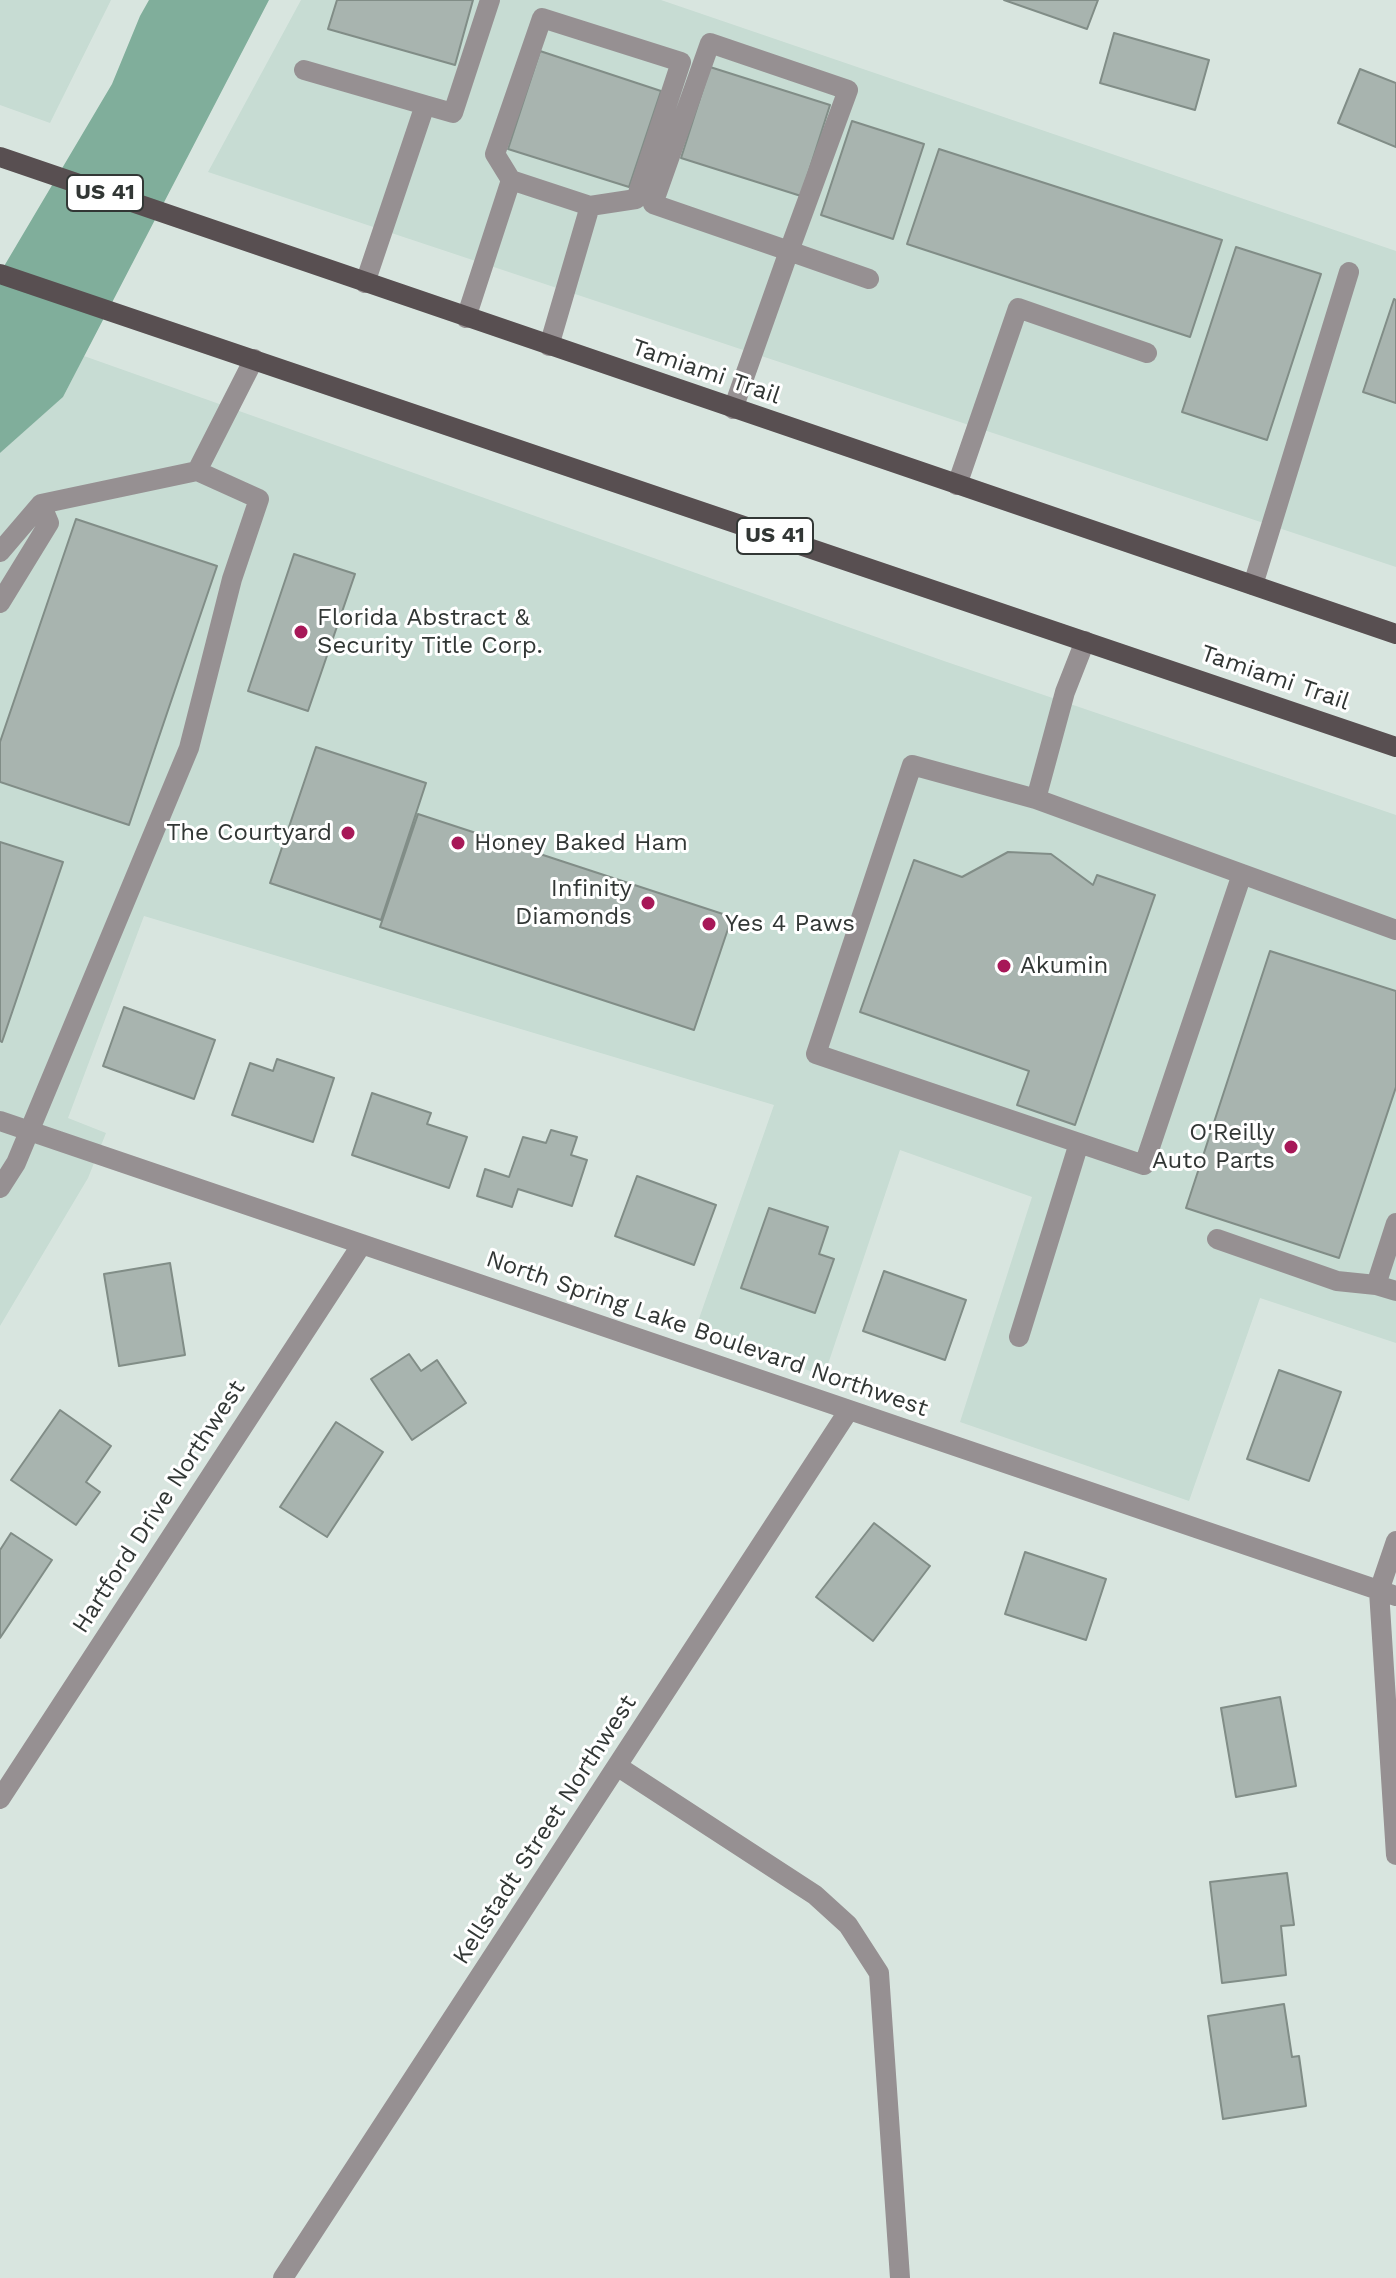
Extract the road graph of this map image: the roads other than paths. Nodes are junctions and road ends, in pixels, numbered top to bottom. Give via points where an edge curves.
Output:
1 (490, 0) edge
2 (304, 70) dead end
3 (425, 105) junction
4 (0, 157) edge
5 (511, 180) junction
6 (590, 206) junction
7 (789, 251) junction
8 (1349, 272) dead end
9 (0, 274) edge
10 (869, 279) dead end
11 (365, 283) junction
12 (466, 318) junction
13 (549, 346) junction
14 (1147, 353) dead end
15 (254, 359) junction
16 (733, 409) junction
17 (197, 471) junction
18 (957, 485) junction
19 (41, 504) junction
20 (0, 552) edge
21 (1253, 585) junction
22 (0, 603) edge
23 (1396, 634) edge
24 (1085, 641) junction
25 (1396, 747) edge
26 (1036, 799) junction
27 (1242, 874) junction
28 (1396, 930) edge
29 (0, 1121) edge
30 (30, 1131) junction
31 (1079, 1143) junction
32 (0, 1188) edge
33 (1396, 1223) edge
34 (1217, 1239) dead end
35 (362, 1244) junction
36 (1386, 1288) edge
37 (1019, 1337) dead end
38 (849, 1410) junction
39 (1396, 1541) edge
40 (1388, 1593) edge
41 (617, 1766) junction
42 (0, 1799) edge
43 (1396, 1855) edge
44 (283, 2278) edge
45 (900, 2278) edge

1 - 3 street via 453,113
2 - 3 street
3 - 11 street
4 - 11 main road, Tamiami Trail / US 41
5 - 6 street
5 - 6 street via 495,154 542,18 681,62 636,199
5 - 12 street
6 - 13 street
7 - 7 street via 653,204 710,43 848,90
7 - 10 street
7 - 16 street
8 - 21 street
9 - 15 main road, Tamiami Trail / US 41
11 - 12 main road, Tamiami Trail / US 41
12 - 13 main road, Tamiami Trail / US 41
13 - 16 main road, Tamiami Trail / US 41
14 - 18 street via 1018,308
15 - 17 street
15 - 24 main road, Tamiami Trail / US 41
16 - 18 main road, Tamiami Trail / US 41
17 - 19 street
17 - 30 street via 259,499 232,579 189,748
18 - 21 main road, Tamiami Trail / US 41
19 - 20 street
19 - 22 street via 49,523
21 - 23 main road, Tamiami Trail / US 41
24 - 25 main road, Tamiami Trail / US 41
24 - 26 street
26 - 27 street
26 - 31 street via 912,765 816,1054
27 - 28 street
27 - 31 street via 1144,1165
29 - 30 street, North Spring Lake Boulevard Northwest
30 - 32 street
30 - 35 street, North Spring Lake Boulevard Northwest
31 - 37 street
33 - 36 street
34 - 36 street via 1337,1281
35 - 38 street, North Spring Lake Boulevard Northwest
35 - 42 street, Hartford Drive Northwest
38 - 40 street, North Spring Lake Boulevard Northwest
38 - 41 street, Kellstadt Street Northwest
39 - 40 street
40 - 43 street
41 - 44 street, Kellstadt Street Northwest
41 - 45 street via 815,1895 848,1925 879,1973

